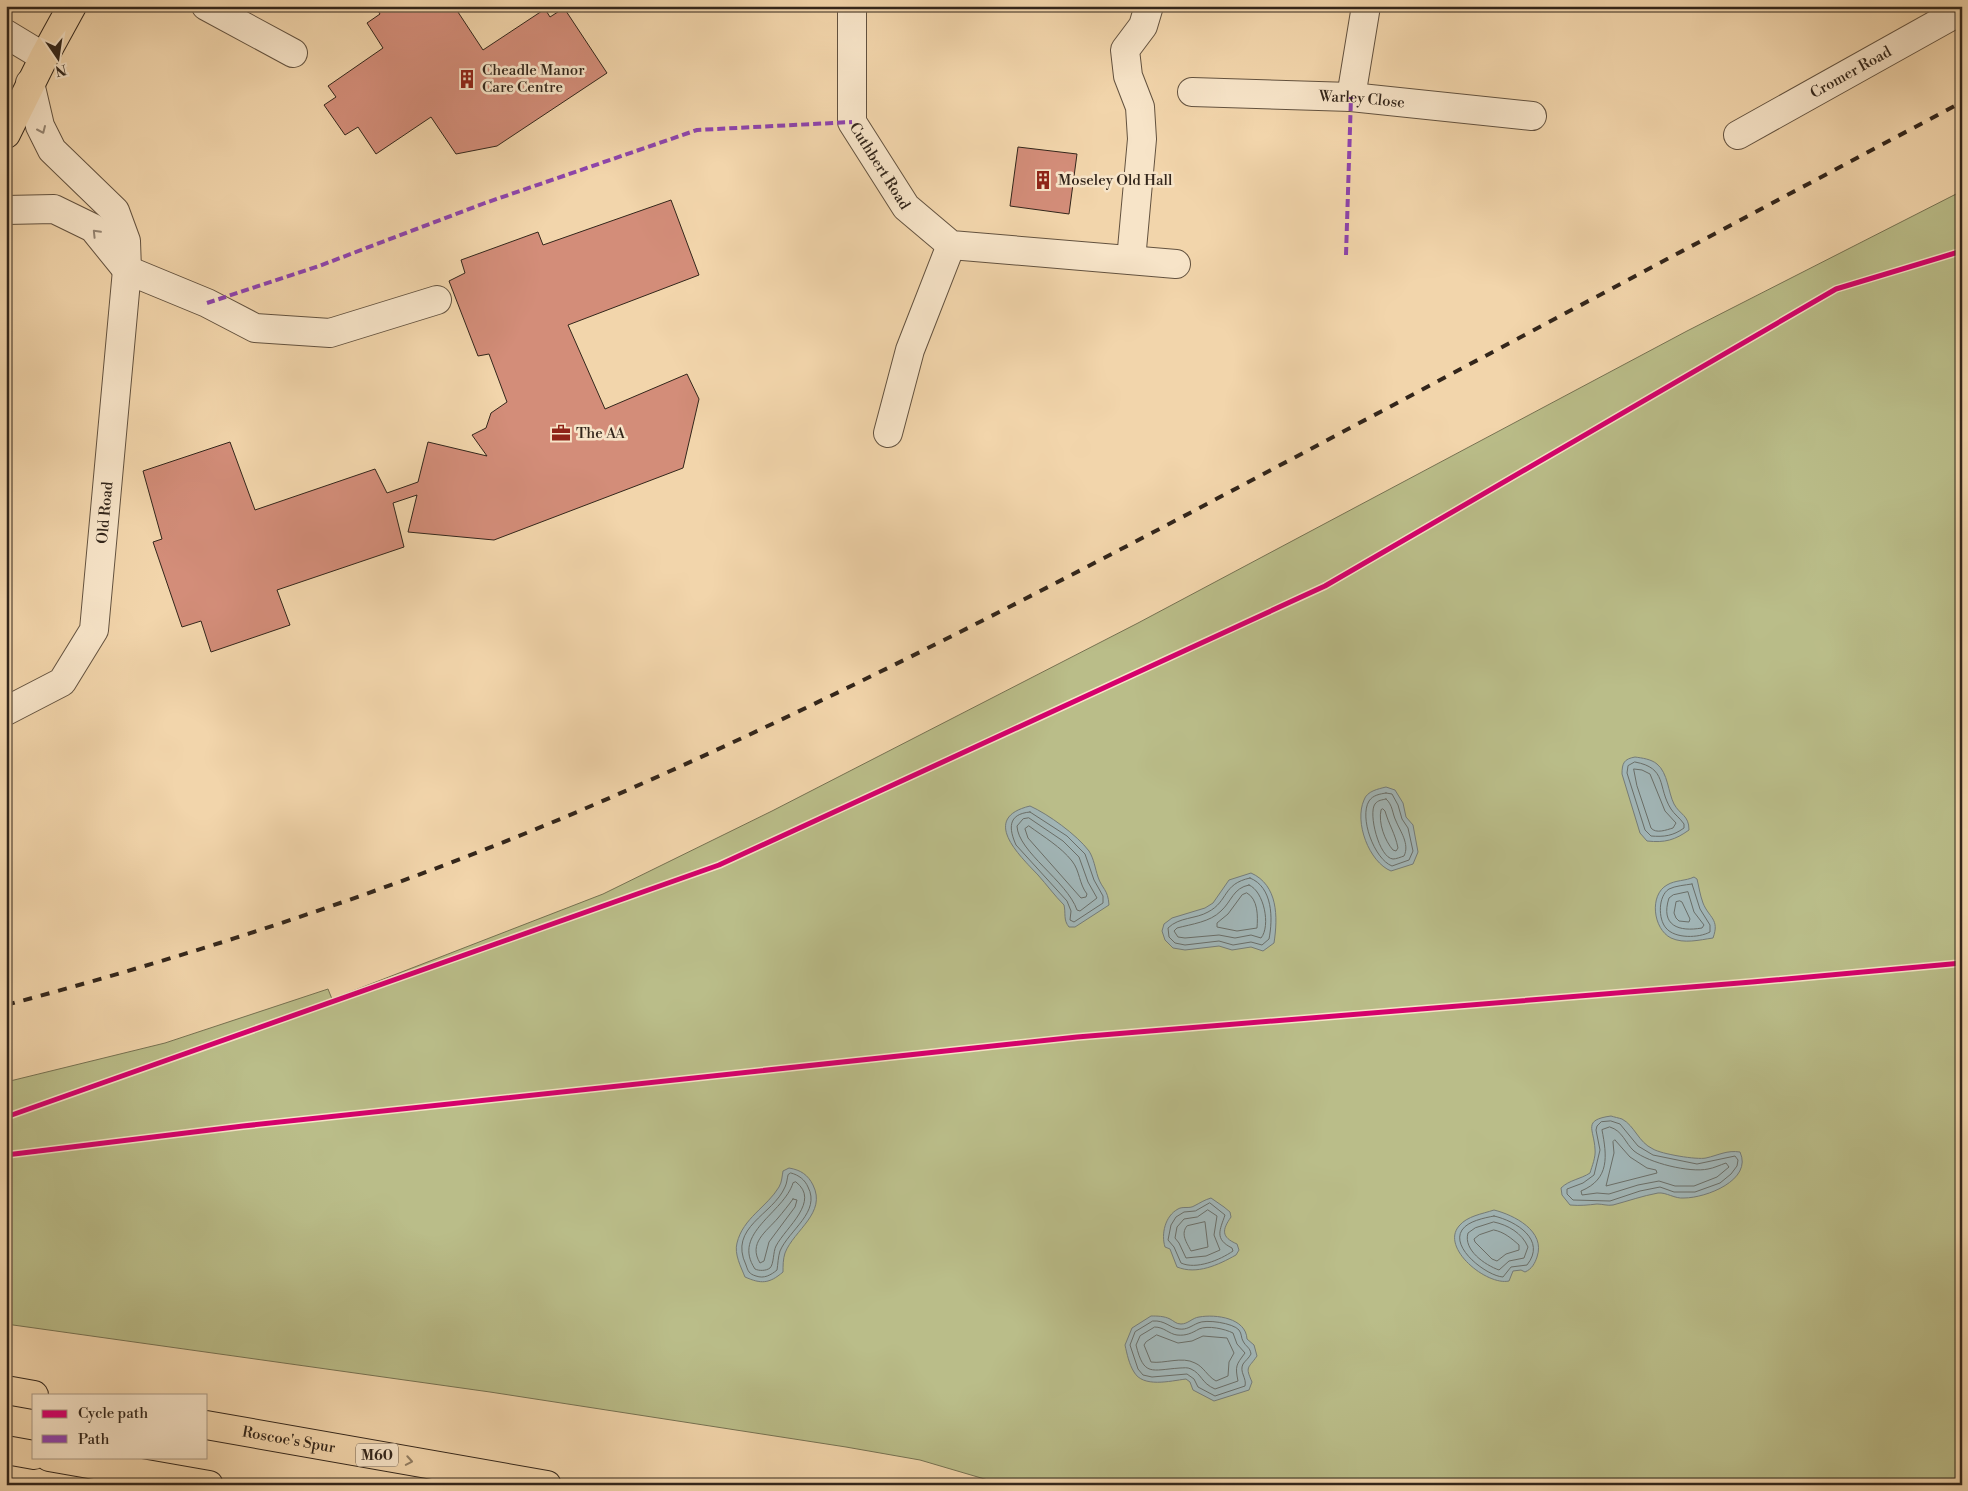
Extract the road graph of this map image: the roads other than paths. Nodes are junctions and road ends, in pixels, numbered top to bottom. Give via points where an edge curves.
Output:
1 (72, 6) edge
2 (206, 6) edge
3 (852, 6) edge
4 (1149, 6) edge
5 (1366, 6) edge
6 (1962, 10) edge
7 (241, 14) edge
8 (6, 34) edge
9 (293, 52) dead end
10 (44, 56) junction
11 (30, 83) junction
12 (1192, 92) dead end
13 (1351, 97) junction
14 (1532, 116) dead end
15 (6, 134) edge
16 (1738, 135) dead end
17 (6, 210) edge
18 (951, 245) junction
19 (1131, 260) junction
20 (1176, 264) dead end
21 (127, 270) junction
22 (437, 300) dead end
23 (888, 433) dead end
24 (6, 711) edge
25 (6, 1390) edge
26 (32, 1395) edge
27 (208, 1425) edge
28 (6, 1450) edge
29 (32, 1454) edge
30 (55, 1458) edge
31 (209, 1485) edge
32 (548, 1485) edge

1 - 10 main road
2 - 7 street
3 - 18 street, Cuthbert Road via 852,122 906,207
4 - 19 street via 1143,26 1125,50 1128,76 1140,107 1142,139
5 - 13 street
6 - 16 street, Cromer Road
7 - 9 street
8 - 10 street
10 - 11 main road
11 - 15 main road
11 -> 21 street, Old Road via 40,126 52,150 115,212 126,241
12 - 13 street, Warley Close
13 - 14 street, Warley Close
21 -> 17 street via 93,228 54,209
18 - 19 street
18 - 23 street via 910,350
19 - 20 street
21 - 22 street via 207,303 255,328 330,333
21 - 24 street, Old Road via 94,630 62,682
25 - 26 main road
27 -> 32 main road, Roscoe's Spur / M60
28 - 29 main road
30 - 31 main road

